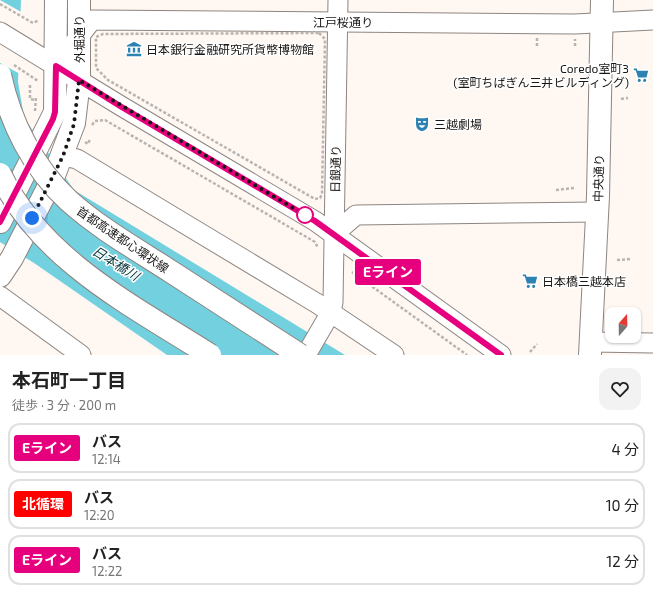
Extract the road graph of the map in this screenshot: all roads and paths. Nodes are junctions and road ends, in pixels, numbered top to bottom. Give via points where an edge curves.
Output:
1 (56, 0) edge
2 (79, 0) edge
3 (338, 0) edge
4 (602, 0) edge
5 (0, 4) edge
6 (653, 20) edge
7 (30, 22) dead end
8 (337, 22) junction
9 (602, 22) junction
10 (0, 32) edge
11 (103, 34) joint
12 (79, 36) junction
13 (536, 37) dead end
14 (537, 46) dead end
15 (56, 66) junction
16 (24, 71) dead end
17 (0, 75) edge
18 (79, 80) junction
19 (30, 85) dead end
20 (37, 86) dead end
21 (37, 93) dead end
22 (628, 98) dead end
23 (621, 99) dead end
24 (36, 100) junction
25 (44, 116) junction
26 (105, 120) dead end
27 (90, 139) dead end
28 (84, 142) dead end
29 (63, 156) junction
30 (0, 174) edge
31 (574, 188) dead end
32 (556, 190) dead end
33 (597, 212) junction
34 (0, 222) edge
35 (334, 234) junction
36 (318, 249) dead end
37 (631, 258) dead end
38 (617, 260) dead end
39 (352, 272) dead end
40 (0, 276) edge
41 (571, 280) dead end
42 (558, 282) dead end
43 (0, 296) edge
44 (331, 312) junction
45 (653, 343) edge
46 (537, 344) dead end
47 (591, 348) edge
48 (530, 352) dead end
49 (81, 355) edge
50 (210, 355) edge
51 (300, 355) edge
52 (306, 355) edge
53 (394, 355) edge
54 (467, 355) edge
55 (501, 355) edge

1 - 15 main road, 外堀通り
2 - 12 main road, 外堀通り
3 - 8 street, 日銀通り
4 - 9 main road, 中央通り
5 - 7 path
6 - 9 street, 江戸桜通り
8 - 9 street, 江戸桜通り
8 - 12 street, 江戸桜通り via 92,20
8 - 35 street, 日銀通り
9 - 33 main road, 中央通り
10 - 15 street
11 - 11 path via 319,33 325,39 320,198 316,199 108,80 96,68 96,38
12 - 15 street, 江戸桜通り
12 - 18 main road, 外堀通り
13 - 14 path
15 - 18 street
15 - 25 main road, 外堀通り via 55,112
16 - 20 path via 38,80
17 - 51 main road, 首都高速都心環状線, bridge via 7,104 25,144 46,176 68,200 118,237
18 - 29 main road, 外堀通り via 77,112
18 - 35 street
19 - 24 path via 30,99
21 - 24 path
22 - 23 path
24 - 25 path
25 - 34 main road, 外堀通り, bridge
26 - 36 path via 315,242
27 - 28 path via 88,144
29 - 40 main road, 外堀通り, bridge via 12,258
29 - 44 street via 77,159
30 - 50 main road, bridge via 28,220 69,260 116,295
31 - 32 path
33 - 35 street via 356,215
33 - 47 main road, 中央通り
35 - 44 street, 日銀通り
35 - 55 street
37 - 38 path
39 - 54 path
41 - 42 path
43 - 49 street
44 - 52 street, 日銀通り
44 - 53 street
45 - 47 street
46 - 48 path

